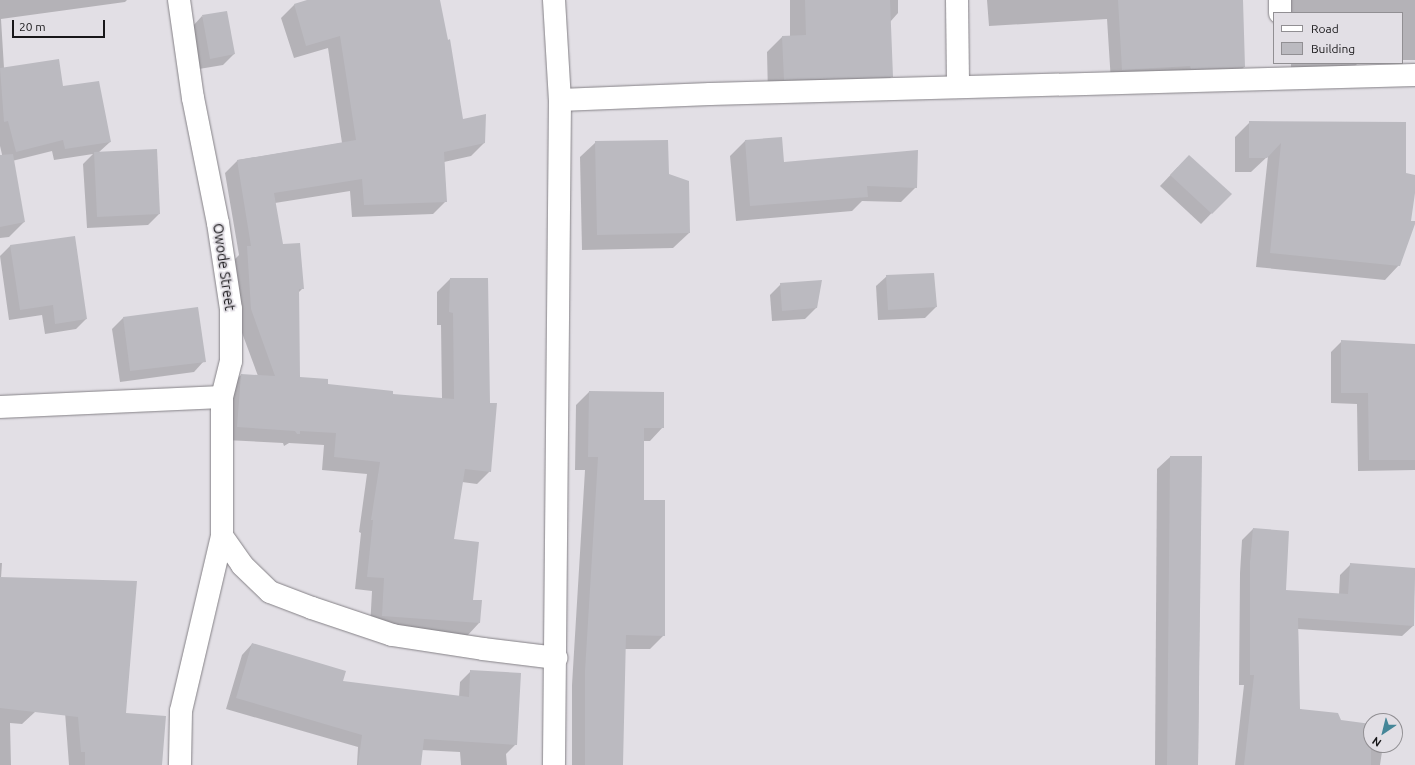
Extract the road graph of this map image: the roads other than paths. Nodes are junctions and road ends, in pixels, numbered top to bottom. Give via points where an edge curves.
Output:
1 (179, 0) edge
2 (554, 0) edge
3 (957, 0) edge
4 (1280, 0) edge
5 (1280, 12) edge
6 (1284, 70) edge
7 (1415, 75) edge
8 (958, 87) junction
9 (560, 100) junction
10 (222, 397) junction
11 (0, 407) edge
12 (222, 536) junction
13 (556, 658) junction
14 (180, 765) edge
15 (554, 765) edge

1 - 10 street, Owode Street via 192,98 218,223 231,309 231,361
2 - 9 street
3 - 8 street
4 - 5 street
6 - 7 street
6 - 8 street
8 - 9 street
9 - 13 street
10 - 11 street
10 - 12 street, Owode Street
12 - 13 street via 242,566 270,592 312,608 392,635
12 - 14 street, Owode Street via 181,711
13 - 15 street

